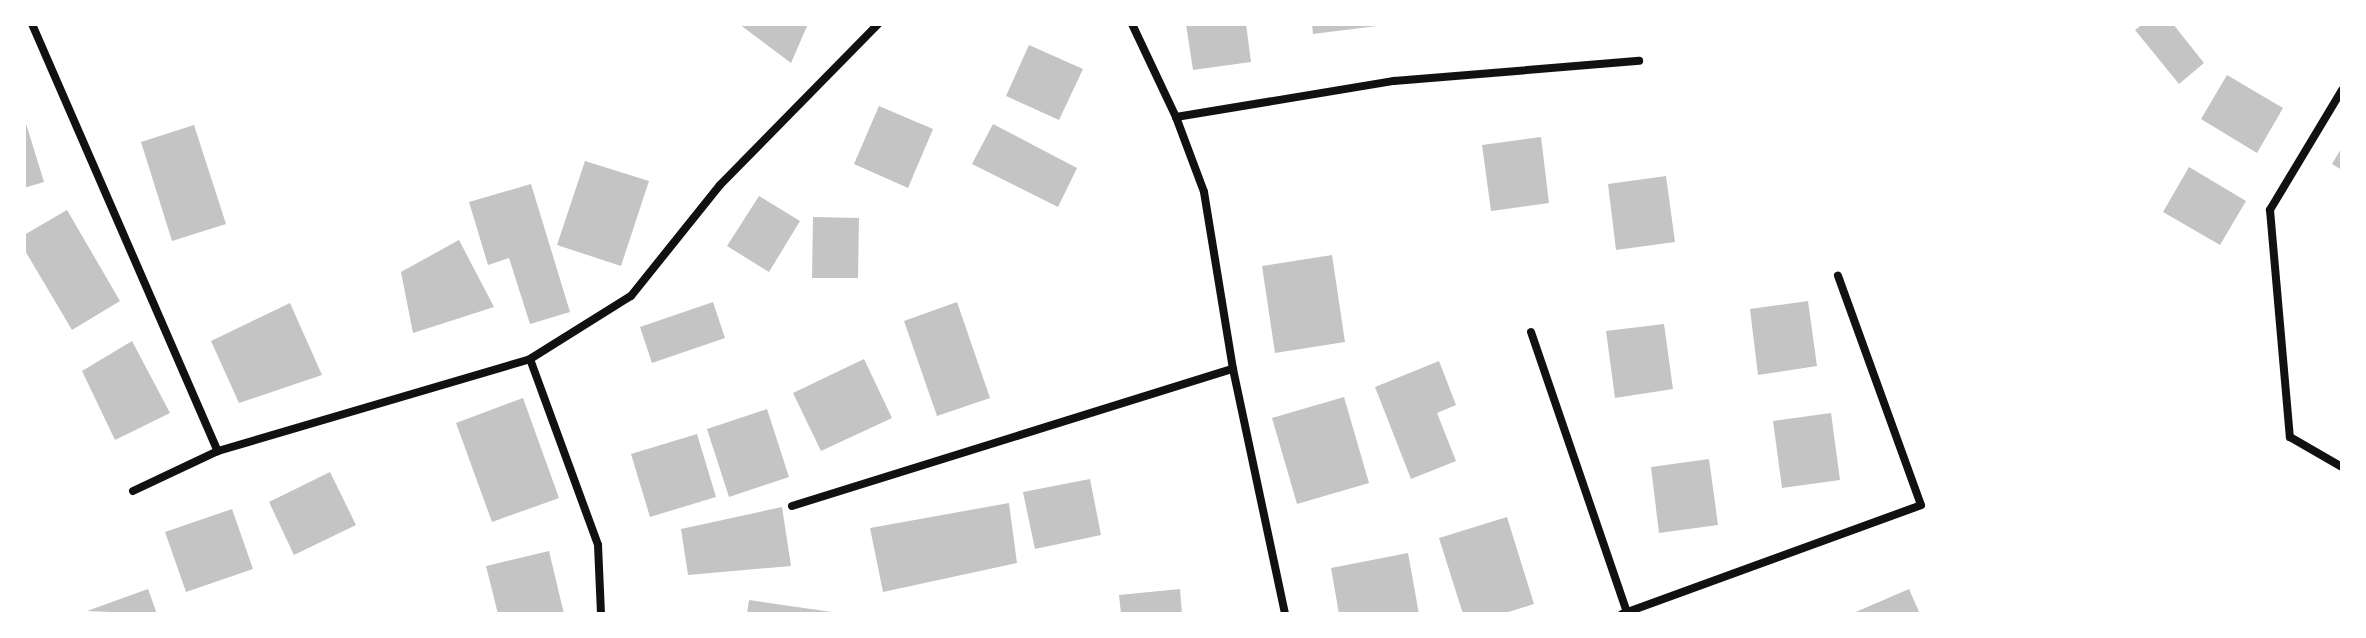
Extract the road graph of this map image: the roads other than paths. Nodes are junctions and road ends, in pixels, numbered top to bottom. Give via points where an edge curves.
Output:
1 (32, 24) edge
2 (878, 24) edge
3 (1132, 24) edge
4 (1639, 61) dead end
5 (2342, 90) edge
6 (1176, 117) junction
7 (1838, 276) dead end
8 (1531, 332) dead end
9 (530, 359) junction
10 (1233, 369) junction
11 (218, 451) junction
12 (2342, 467) edge
13 (133, 491) dead end
14 (792, 506) dead end
15 (1624, 613) edge
16 (601, 614) edge
17 (1285, 614) edge

1 - 11 street
2 - 9 street via 720,185 631,296
3 - 6 street
4 - 6 street via 1394,81
5 - 12 street via 2270,210 2290,437
6 - 10 street via 1204,192
7 - 15 street via 1921,505
8 - 15 street
9 - 11 street
9 - 16 street via 598,545
10 - 14 street
10 - 17 street
11 - 13 street

